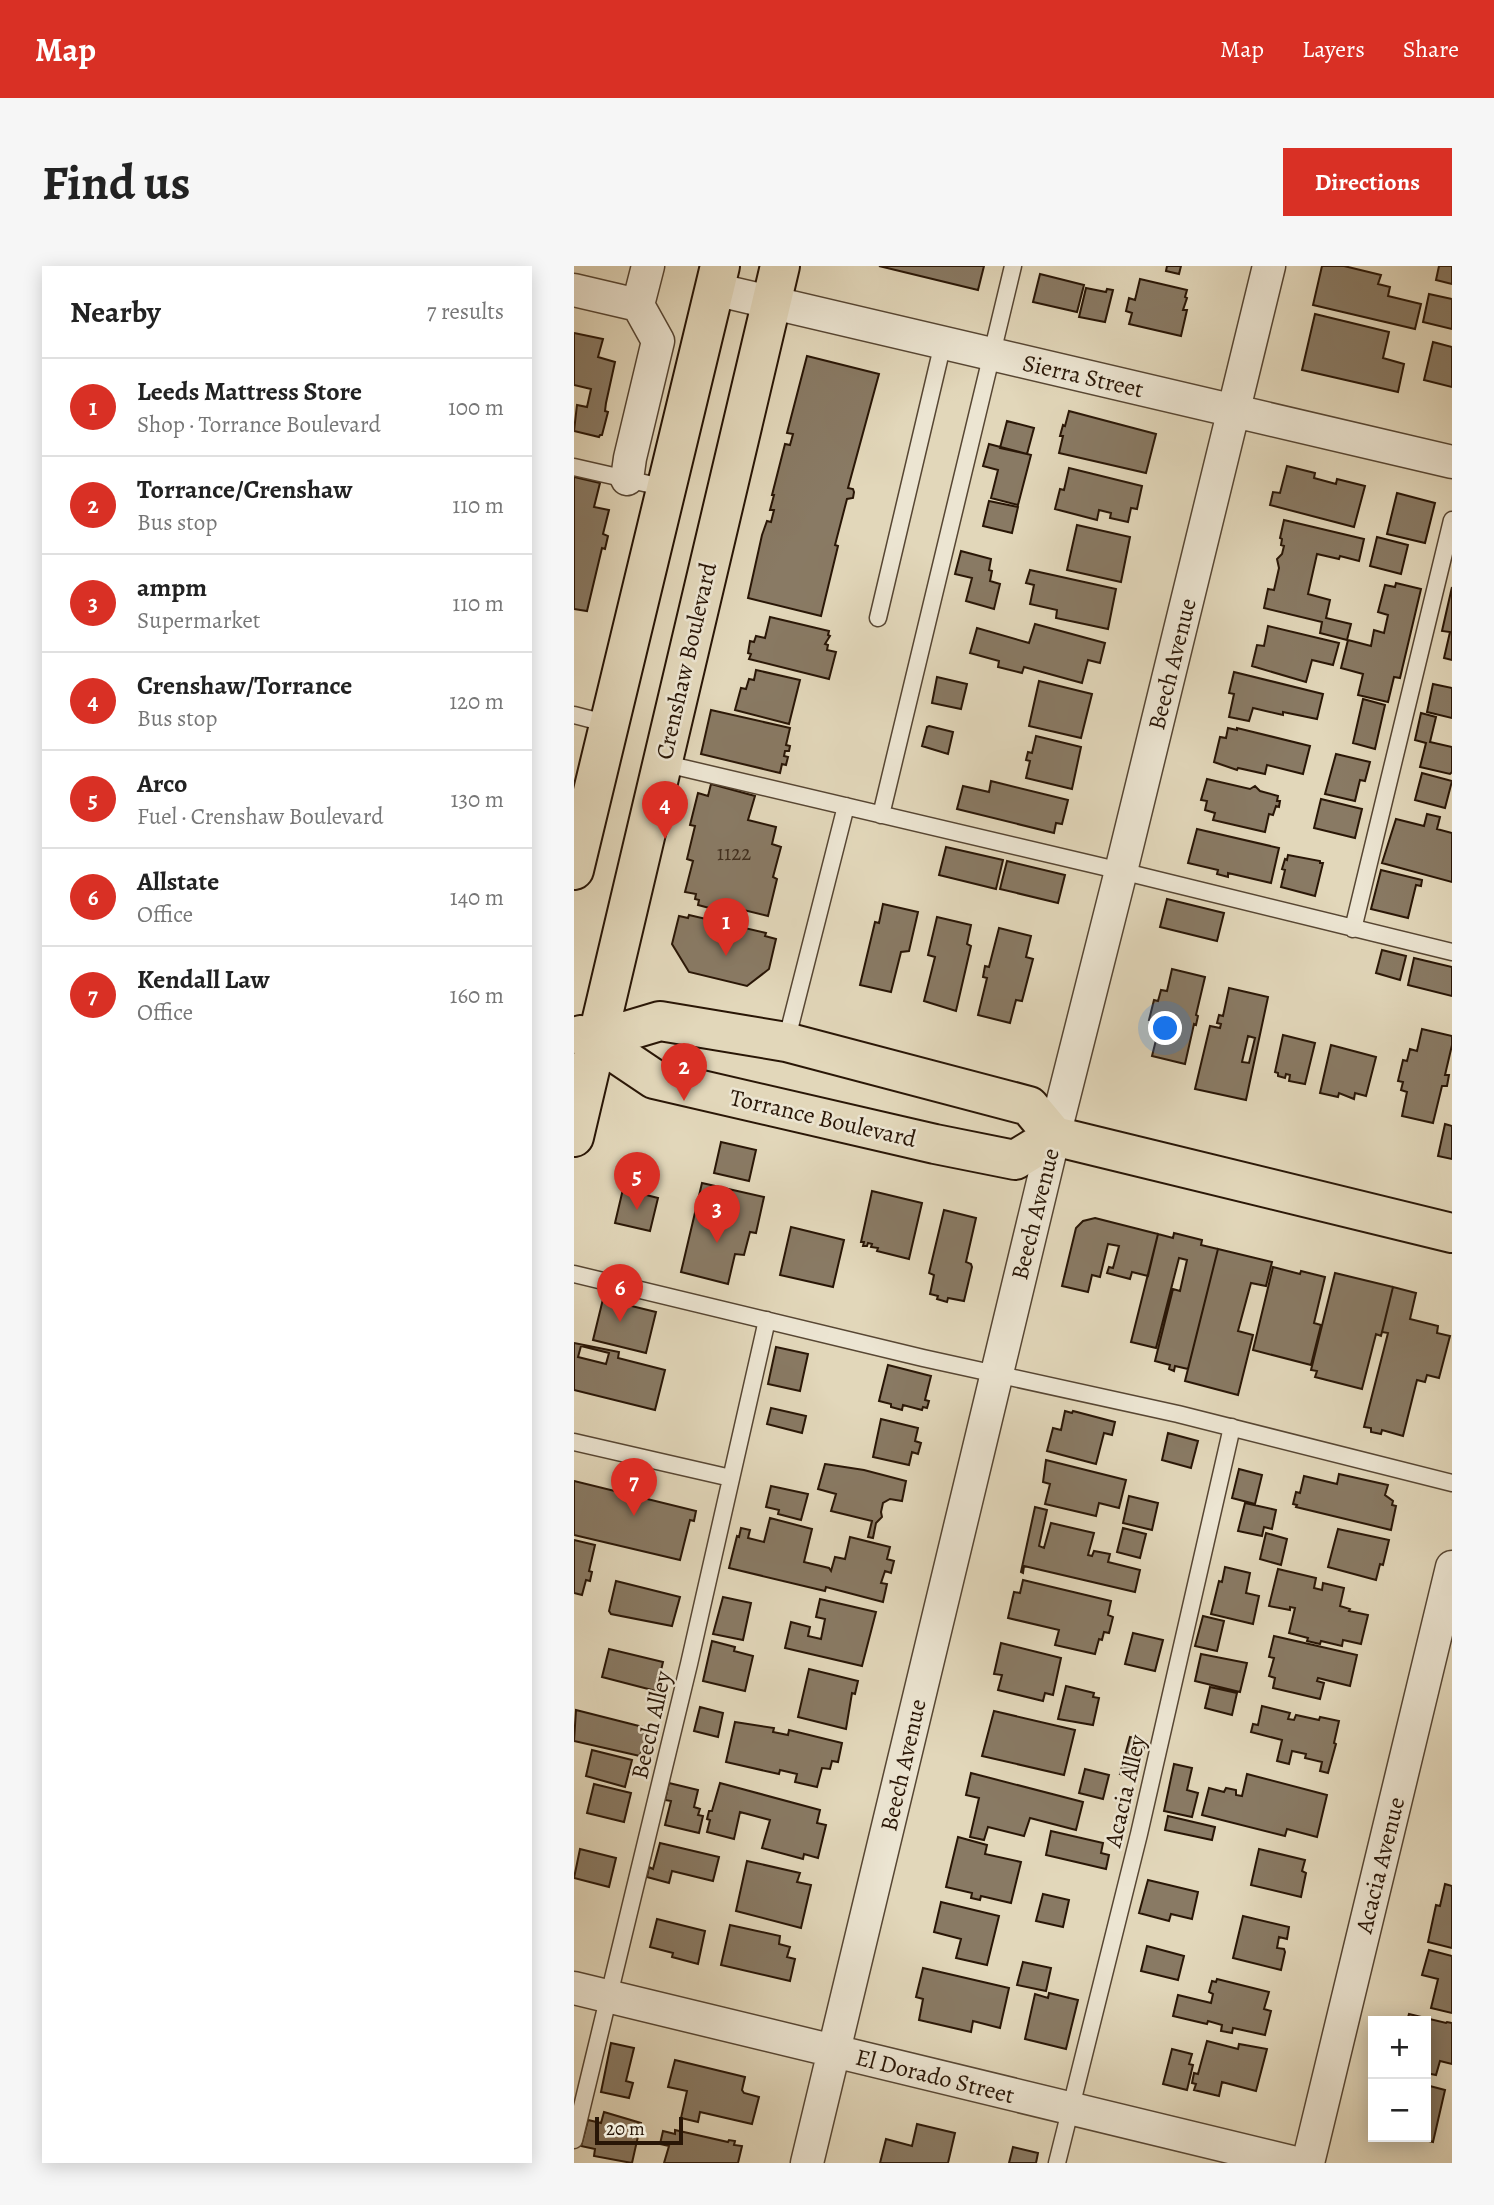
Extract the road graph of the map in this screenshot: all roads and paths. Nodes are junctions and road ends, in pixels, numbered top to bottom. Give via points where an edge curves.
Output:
1 (648, 266) edge
2 (780, 266) edge
3 (1013, 266) edge
4 (1269, 266) edge
5 (717, 278) edge
6 (574, 290) edge
7 (771, 302) junction
8 (638, 305) junction
9 (943, 343) junction
10 (992, 355) junction
11 (1234, 411) junction
12 (1452, 462) edge
13 (574, 467) edge
14 (627, 479) junction
15 (666, 488) junction
16 (1452, 520) edge
17 (878, 618) dead end
18 (592, 720) edge
19 (662, 763) junction
20 (846, 806) junction
21 (881, 815) junction
22 (574, 870) edge
23 (1121, 871) junction
24 (1353, 929) junction
25 (1452, 952) edge
26 (585, 1036) edge
27 (786, 1042) junction
28 (1054, 1136) junction
29 (574, 1137) edge
30 (1452, 1233) edge
31 (574, 1274) edge
32 (767, 1320) junction
33 (997, 1374) junction
34 (1232, 1427) junction
35 (574, 1442) edge
36 (731, 1478) junction
37 (1452, 1483) edge
38 (1452, 1567) edge
39 (574, 1988) edge
40 (609, 1997) junction
41 (834, 2051) junction
42 (1070, 2108) junction
43 (574, 2140) edge
44 (807, 2163) edge
45 (1057, 2163) edge
46 (1296, 2163) edge
47 (1308, 2163) edge

1 - 8 street
2 - 7 main road, Crenshaw Boulevard
3 - 10 lane
4 - 11 street, Beech Avenue
5 - 7 street, Sierra Street
5 - 15 main road
6 - 8 street
7 - 9 street, Sierra Street
7 - 19 main road, Crenshaw Boulevard
8 - 14 street via 658,341
9 - 10 street, Sierra Street
9 - 17 lane
10 - 11 street, Sierra Street
10 - 21 lane
11 - 12 street, Sierra Street
11 - 23 street, Beech Avenue
13 - 14 lane
14 - 15 lane
15 - 18 main road
16 - 24 lane
18 - 22 main road
19 - 20 lane
19 - 26 main road, Crenshaw Boulevard
20 - 21 lane
20 - 27 lane
21 - 23 lane
23 - 24 lane
23 - 28 street, Beech Avenue
24 - 25 lane
26 - 27 main road via 660,1021
26 - 28 main road, Torrance Boulevard via 654,1079 935,1144 1015,1160
26 - 29 main road, Crenshaw Boulevard
27 - 28 main road via 1029,1106
28 - 30 main road
28 - 33 street, Beech Avenue
31 - 32 lane
32 - 33 lane
32 - 36 lane, Beech Alley
33 - 34 lane
33 - 41 street, Beech Avenue
34 - 37 lane
34 - 42 lane, Acacia Alley via 1139,1834
35 - 36 lane
36 - 40 lane, Beech Alley
38 - 47 street, Acacia Avenue
39 - 40 street, El Dorado Street
40 - 41 street, El Dorado Street
40 - 43 lane, Beech Alley
41 - 42 street, El Dorado Street
41 - 44 street, Beech Avenue
42 - 45 lane, Acacia Alley
42 - 46 street, El Dorado Street

